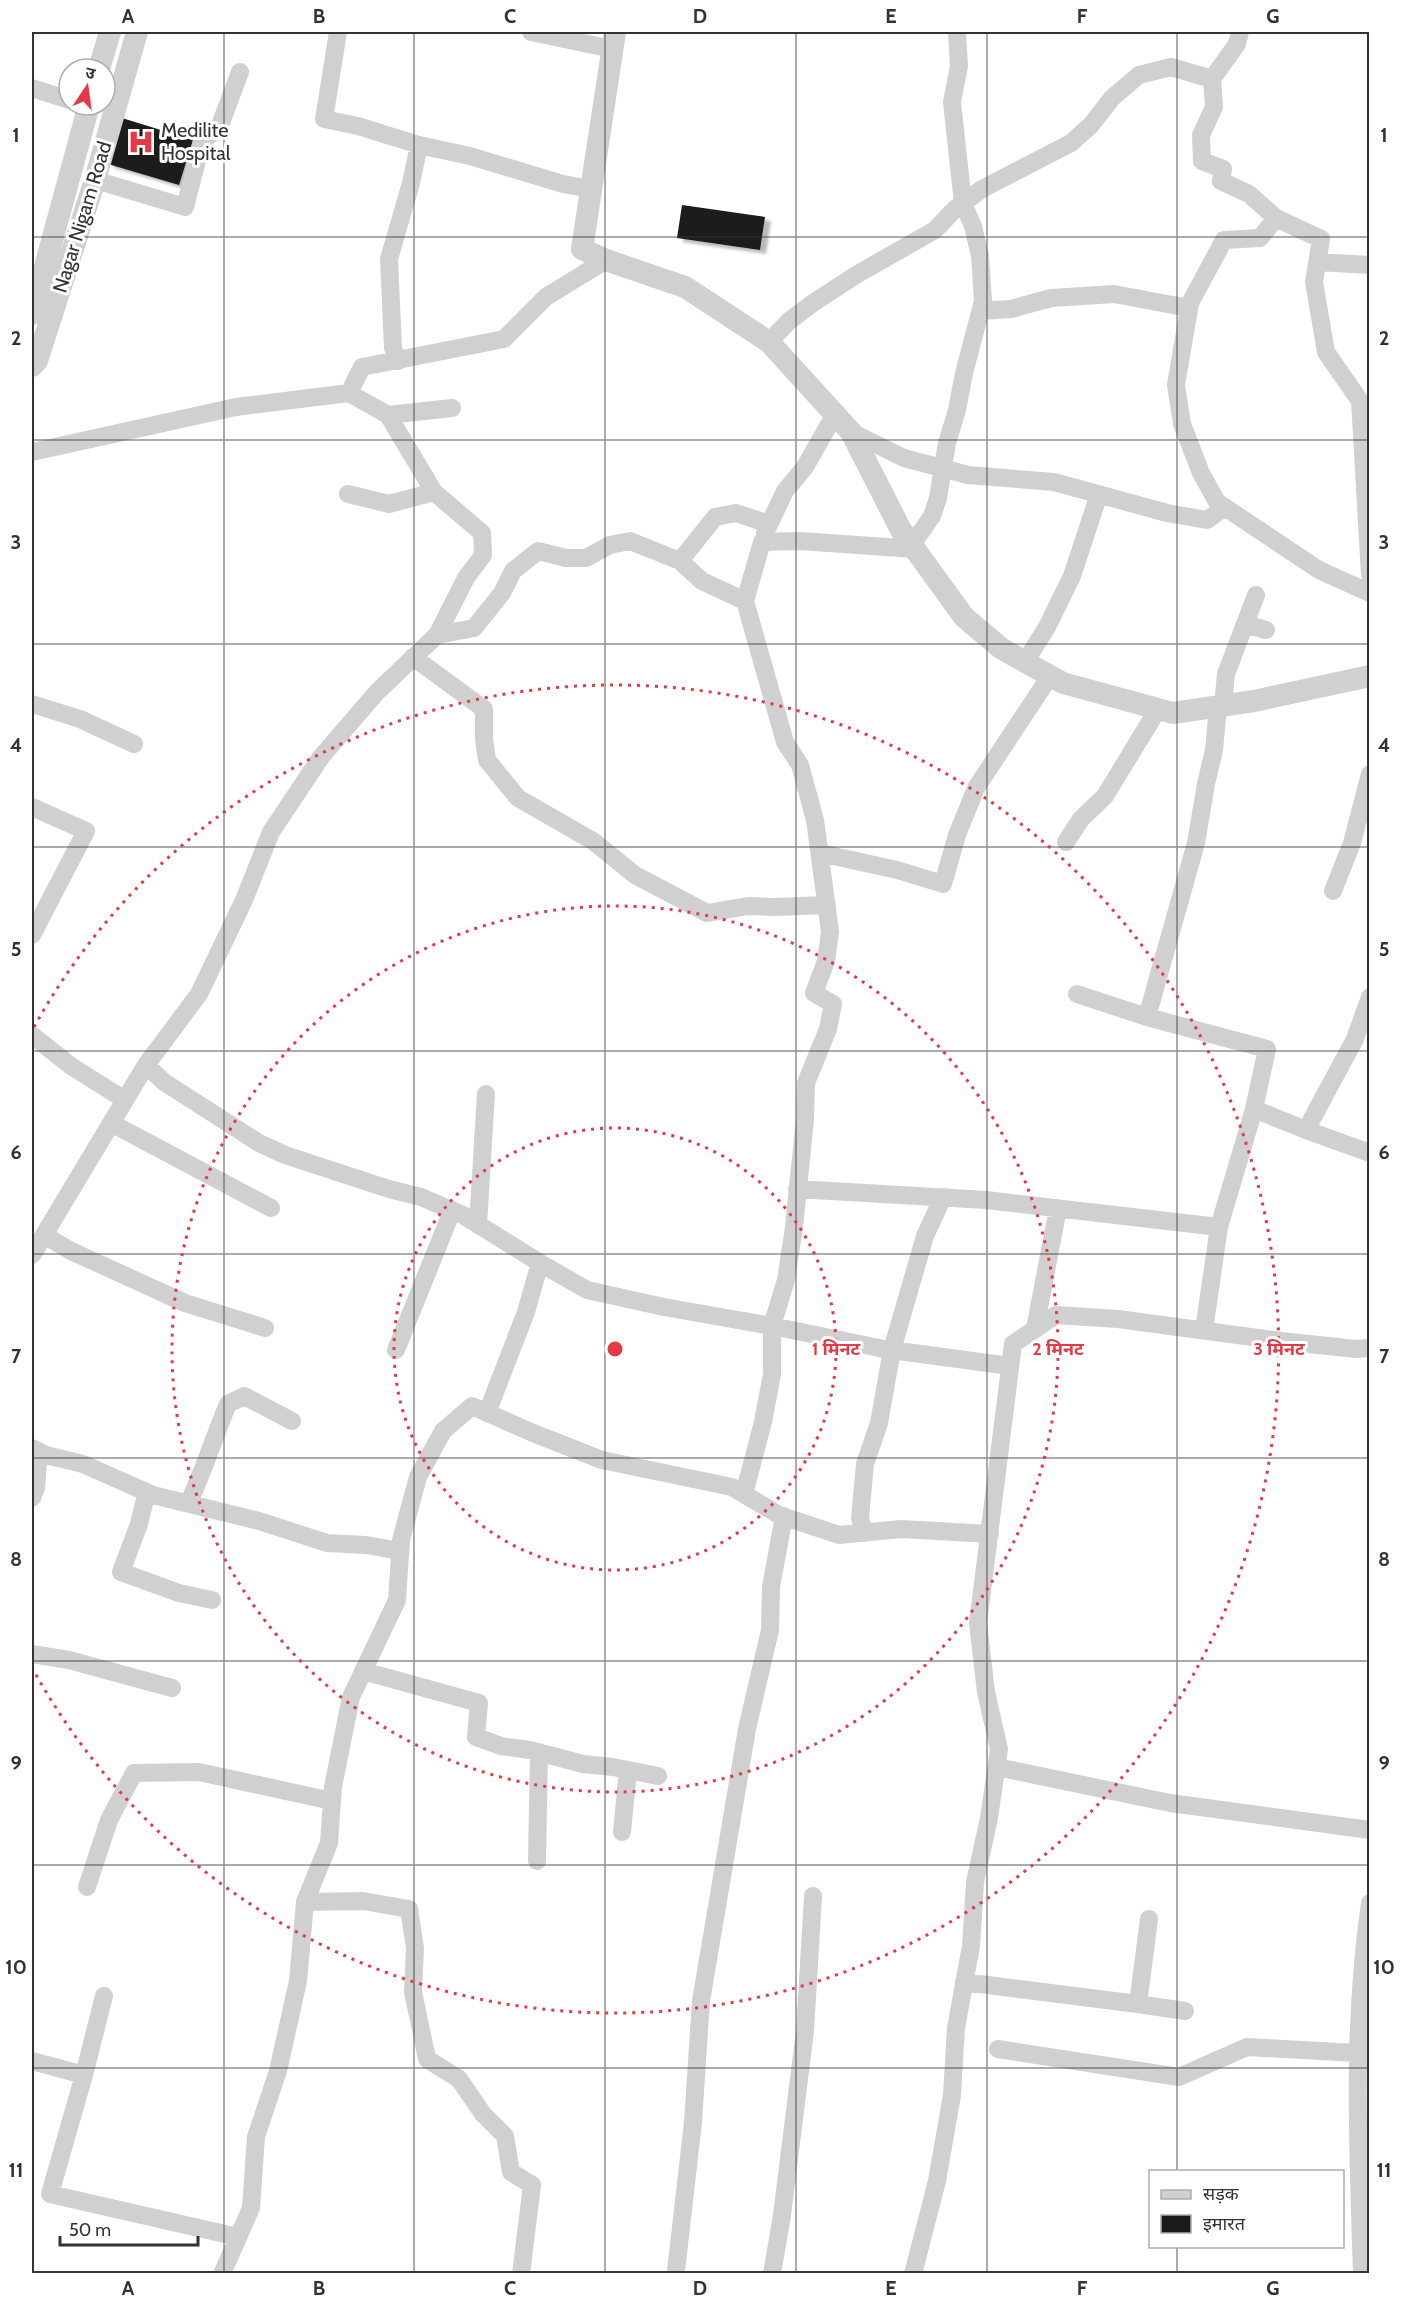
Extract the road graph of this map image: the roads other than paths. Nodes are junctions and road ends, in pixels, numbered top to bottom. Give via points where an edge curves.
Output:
1 (110, 32) edge
2 (137, 32) edge
3 (338, 32) edge
4 (531, 32) edge
5 (957, 32) edge
6 (1240, 32) edge
7 (614, 40) edge
8 (103, 57) edge
9 (240, 72) dead end
10 (1212, 79) junction
11 (32, 88) edge
12 (57, 96) edge
13 (79, 117) edge
14 (419, 145) junction
15 (95, 180) junction
16 (591, 189) junction
17 (963, 203) junction
18 (1276, 218) junction
19 (606, 260) junction
20 (1317, 262) junction
21 (1370, 265) edge
22 (1189, 308) junction
23 (981, 311) junction
24 (32, 314) edge
25 (769, 342) junction
26 (398, 361) junction
27 (32, 366) edge
28 (350, 393) junction
29 (452, 408) dead end
30 (836, 414) junction
31 (388, 415) junction
32 (851, 432) junction
33 (32, 452) edge
34 (942, 467) junction
35 (434, 492) junction
36 (348, 494) dead end
37 (1100, 494) junction
38 (1225, 507) junction
39 (769, 524) junction
40 (762, 542) junction
41 (913, 547) junction
42 (680, 561) junction
43 (1370, 575) edge
44 (1370, 592) edge
45 (1256, 595) dead end
46 (745, 601) junction
47 (1245, 624) junction
48 (1266, 630) dead end
49 (436, 635) junction
50 (413, 657) junction
51 (1025, 662) junction
52 (1050, 676) junction
53 (1370, 676) edge
54 (32, 704) edge
55 (1220, 706) junction
56 (1158, 709) junction
57 (134, 744) dead end
58 (1370, 774) edge
59 (32, 807) edge
60 (1364, 819) edge
61 (1066, 842) dead end
62 (820, 853) junction
63 (1333, 891) dead end
64 (827, 905) junction
65 (32, 934) edge
66 (1077, 994) dead end
67 (1370, 997) edge
68 (1147, 1017) junction
69 (32, 1035) edge
70 (146, 1065) junction
71 (486, 1094) dead end
72 (125, 1100) junction
73 (1254, 1109) junction
74 (111, 1123) junction
75 (1306, 1130) junction
76 (1370, 1153) edge
77 (797, 1189) junction
78 (943, 1197) junction
79 (271, 1208) dead end
80 (1058, 1208) junction
81 (452, 1211) junction
82 (478, 1225) junction
83 (1219, 1227) junction
84 (44, 1235) junction
85 (32, 1255) edge
86 (540, 1263) junction
87 (772, 1326) junction
88 (265, 1328) dead end
89 (1035, 1329) junction
90 (1204, 1330) junction
91 (1370, 1348) edge
92 (396, 1350) dead end
93 (892, 1350) junction
94 (1010, 1366) junction
95 (487, 1413) junction
96 (292, 1421) dead end
97 (35, 1450) edge
98 (147, 1492) junction
99 (744, 1494) junction
100 (32, 1498) edge
101 (189, 1502) junction
102 (784, 1516) junction
103 (864, 1533) junction
104 (990, 1534) junction
105 (400, 1551) junction
106 (212, 1600) dead end
107 (32, 1654) edge
108 (363, 1671) junction
109 (172, 1688) dead end
110 (539, 1752) junction
111 (996, 1767) junction
112 (628, 1770) junction
113 (658, 1776) dead end
114 (332, 1801) junction
115 (1370, 1830) edge
116 (622, 1832) dead end
117 (537, 1862) dead end
118 (87, 1887) dead end
119 (813, 1896) dead end
120 (305, 1902) junction
121 (1369, 1911) edge
122 (1149, 1919) dead end
123 (964, 1982) junction
124 (104, 1996) dead end
125 (1137, 2004) junction
126 (1185, 2011) dead end
127 (998, 2049) dead end
128 (1357, 2053) junction
129 (32, 2061) edge
130 (84, 2075) junction
131 (238, 2237) junction
132 (676, 2271) dead end
133 (222, 2274) edge
134 (521, 2274) edge
135 (772, 2274) edge
136 (914, 2274) edge
137 (1362, 2274) edge

1 - 8 street
2 - 15 street, Nagar Nigam Road
3 - 14 street via 324,119
4 - 7 street
5 - 17 street via 958,66 952,102
6 - 10 street via 1237,44
7 - 16 street
9 - 15 street via 219,128 202,141 185,207
10 - 17 street via 1172,67 1139,75 1071,143 982,189
10 - 18 street via 1214,107 1201,135 1202,161 1223,169 1221,181 1249,194
11 - 12 street
13 - 24 street, Nagar Nigam Road
14 - 16 street
14 - 26 street via 389,259 393,348
15 - 27 street, Nagar Nigam Road via 37,361
16 - 19 street via 582,249
17 - 23 street via 980,256
17 - 25 street via 935,230 813,303
18 - 20 street via 1321,238
18 - 22 street via 1260,238 1224,240
19 - 25 street via 685,287
19 - 26 street via 546,297 504,339
20 - 21 street
20 - 43 street via 1314,282 1326,352 1360,401
22 - 23 street via 1114,294 1051,298 1011,309
22 - 38 street via 1176,385 1182,424 1216,502
23 - 34 street
25 - 30 street
26 - 28 street via 362,367
28 - 31 street
28 - 33 street via 236,407
29 - 31 street
30 - 32 street
30 - 39 street via 805,467 785,491
31 - 35 street
32 - 34 street via 904,458
32 - 41 street
34 - 37 street via 968,475 1054,482
34 - 41 street via 932,516
35 - 36 street via 389,504
35 - 49 street via 482,533 483,555 466,578
37 - 38 street via 1167,513 1207,519
37 - 51 street via 1072,576
38 - 44 street via 1319,570
39 - 40 street
39 - 42 street via 736,513 715,517
40 - 41 street
40 - 46 street
41 - 51 street via 964,617 1002,649
42 - 46 street via 702,581
42 - 49 street via 630,541 610,545 586,558 538,551 513,571 474,628
45 - 47 street
46 - 62 street via 785,742 800,765
47 - 48 street
47 - 55 street via 1226,674
49 - 50 street
50 - 64 street via 484,709 487,760 518,798 593,841 635,876 707,913 748,906
50 - 70 street via 321,757 271,832 199,994
51 - 52 street
52 - 56 street
52 - 62 street via 976,788 943,884
53 - 55 street
54 - 57 street via 80,719
55 - 56 street via 1173,713
55 - 68 street via 1196,843
56 - 61 street via 1105,796
58 - 60 street
59 - 65 street via 86,831
60 - 63 street
62 - 64 street
64 - 77 street via 830,932 826,961 814,993 833,1004 828,1029 807,1083
66 - 68 street
67 - 75 street via 1355,1039
68 - 73 street via 1267,1049
69 - 72 street via 71,1066
70 - 72 street
70 - 81 street via 164,1082 259,1143
71 - 82 street
72 - 74 street
73 - 75 street
73 - 83 street
74 - 79 street
74 - 84 street
75 - 76 street
77 - 78 street
77 - 87 street via 786,1280
78 - 80 street
78 - 93 street via 925,1236
80 - 83 street
80 - 89 street
81 - 82 street
81 - 92 street
82 - 86 street
83 - 90 street
84 - 85 street
84 - 88 street via 185,1303
86 - 87 street via 587,1290
86 - 95 street via 526,1312
87 - 93 street
87 - 99 street via 772,1374
89 - 90 street via 1056,1315 1118,1318
89 - 94 street via 1013,1344
90 - 91 street
93 - 94 street
93 - 103 street via 879,1423 865,1464 860,1518
94 - 104 street
95 - 99 street via 602,1460 732,1487
95 - 105 street via 472,1406 444,1431 418,1477
96 - 101 street via 244,1396 228,1404
97 - 98 street via 83,1464
97 - 100 street via 36,1488
98 - 101 street
98 - 106 street via 122,1572 179,1593
99 - 102 street
101 - 105 street via 327,1543
102 - 103 street via 839,1535
102 - 132 street via 771,1587 770,1630 747,1729 701,2001 693,2121
103 - 104 street via 901,1529
104 - 111 street via 978,1623 986,1692 999,1749
105 - 108 street via 397,1600
107 - 109 street
108 - 110 street via 479,1703 476,1737
108 - 114 street via 351,1698
110 - 112 street via 583,1764
110 - 117 street
111 - 115 street via 1170,1803
111 - 123 street via 975,1882 971,1946
112 - 113 street
112 - 116 street
114 - 118 street via 199,1772 134,1773 109,1820
114 - 120 street via 329,1843
119 - 135 street via 805,2031
120 - 131 street via 298,1981 278,2071 256,2137 251,2208
120 - 134 street via 363,1901 409,1909 415,1948 413,1992 428,2059 459,2079 483,2114 505,2136 511,2172 532,2185
121 - 128 street
122 - 125 street
123 - 125 street
123 - 136 street via 956,2028 952,2095 937,2181
124 - 130 street
125 - 126 street
127 - 128 street via 1179,2076 1247,2047
128 - 137 street
129 - 130 street
130 - 131 street via 50,2194
131 - 133 street

